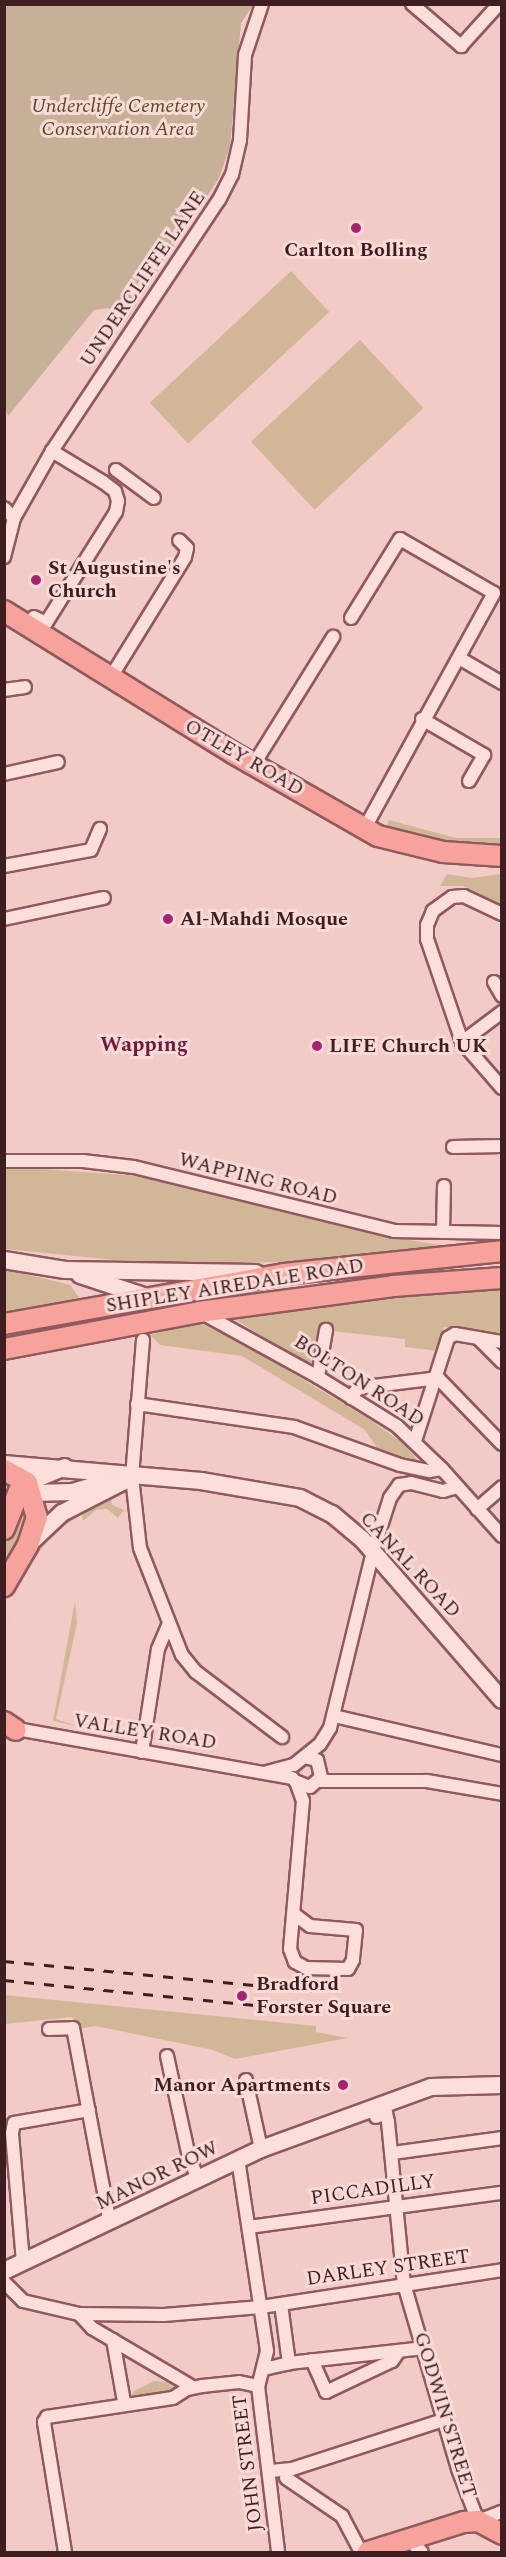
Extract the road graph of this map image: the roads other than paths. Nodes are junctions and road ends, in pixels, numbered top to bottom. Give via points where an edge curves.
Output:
1 (262, 4) edge
2 (412, 4) edge
3 (433, 4) edge
4 (499, 4) edge
5 (424, 15) junction
6 (52, 451) junction
7 (115, 491) junction
8 (154, 498) dead end
9 (4, 508) edge
10 (14, 518) junction
11 (179, 540) dead end
12 (4, 556) edge
13 (4, 611) edge
14 (34, 616) dead end
15 (351, 618) dead end
16 (333, 637) dead end
17 (459, 658) junction
18 (111, 677) junction
19 (501, 683) edge
20 (25, 687) dead end
21 (4, 690) edge
22 (422, 719) junction
23 (58, 762) dead end
24 (254, 764) junction
25 (4, 774) edge
26 (469, 781) dead end
27 (365, 828) junction
28 (100, 829) dead end
29 (501, 856) edge
30 (4, 866) edge
31 (104, 898) dead end
32 (501, 914) edge
33 (4, 919) edge
34 (494, 982) dead end
35 (501, 996) edge
36 (501, 1012) edge
37 (462, 1042) junction
38 (501, 1088) edge
39 (501, 1146) edge
40 (453, 1147) dead end
41 (4, 1161) edge
42 (444, 1186) dead end
43 (443, 1232) junction
44 (501, 1233) edge
45 (501, 1251) edge
46 (4, 1260) edge
47 (65, 1270) junction
48 (284, 1274) junction
49 (501, 1278) edge
50 (152, 1299) junction
51 (199, 1312) junction
52 (4, 1324) edge
53 (327, 1330) dead end
54 (478, 1338) junction
55 (142, 1340) dead end
56 (501, 1342) edge
57 (4, 1349) edge
58 (501, 1362) edge
59 (318, 1377) junction
60 (438, 1378) junction
61 (351, 1398) junction
62 (137, 1404) junction
63 (415, 1440) junction
64 (501, 1444) edge
65 (4, 1464) edge
66 (68, 1466) junction
67 (442, 1469) junction
68 (4, 1470) edge
69 (128, 1477) junction
70 (457, 1487) junction
71 (501, 1487) edge
72 (20, 1489) edge
73 (477, 1509) junction
74 (4, 1529) edge
75 (501, 1536) edge
76 (28, 1545) junction
77 (373, 1551) junction
78 (4, 1586) edge
79 (169, 1623) junction
80 (501, 1700) edge
81 (334, 1716) junction
82 (7, 1727) edge
83 (282, 1737) dead end
84 (320, 1744) junction
85 (142, 1752) junction
86 (501, 1755) edge
87 (299, 1761) junction
88 (321, 1766) junction
89 (267, 1772) junction
90 (295, 1780) junction
91 (343, 1781) junction
92 (317, 1783) junction
93 (501, 1794) edge
94 (303, 1801) junction
95 (294, 1914) junction
96 (49, 2029) dead end
97 (167, 2056) dead end
98 (246, 2080) dead end
99 (501, 2085) edge
100 (501, 2099) edge
101 (89, 2110) junction
102 (376, 2117) dead end
103 (501, 2138) edge
104 (261, 2149) junction
105 (393, 2153) junction
106 (238, 2159) junction
107 (198, 2179) junction
108 (501, 2193) edge
109 (399, 2205) junction
110 (110, 2223) junction
111 (249, 2227) junction
112 (23, 2262) junction
113 (501, 2270) edge
114 (4, 2271) edge
115 (4, 2282) edge
116 (404, 2284) junction
117 (281, 2304) junction
118 (261, 2307) junction
119 (79, 2314) junction
120 (113, 2340) junction
121 (424, 2348) junction
122 (399, 2351) junction
123 (312, 2360) junction
124 (289, 2363) junction
125 (264, 2369) junction
126 (189, 2385) dead end
127 (258, 2386) junction
128 (124, 2404) junction
129 (444, 2420) junction
130 (270, 2471) junction
131 (289, 2473) junction
132 (272, 2490) junction
133 (501, 2512) edge
134 (478, 2521) junction
135 (501, 2534) edge
136 (406, 2548) edge
137 (65, 2553) edge
138 (278, 2553) edge
139 (361, 2553) edge
140 (368, 2553) edge

1 - 6 street, UNDERCLIFFE LANE via 245,54 240,140 232,175
2 - 5 street
3 - 5 street
4 - 5 street via 461,46
6 - 7 street
6 - 10 street, UNDERCLIFFE LANE
7 - 8 street via 120,473
7 - 14 street via 116,512 81,569 46,623
9 - 10 street
10 - 12 street, UNDERCLIFFE LANE
11 - 18 street via 187,548 185,557
13 - 18 main road, OTLEY ROAD
15 - 17 street via 400,539 495,593
16 - 24 street
17 - 19 street
17 - 22 street
18 - 24 main road, OTLEY ROAD
20 - 21 street
22 - 26 street via 484,755
22 - 27 street
23 - 25 street
24 - 27 main road, OTLEY ROAD
27 - 29 main road, OTLEY ROAD via 378,836 443,852
28 - 30 street via 91,850
31 - 33 street
32 - 37 street via 464,896 452,897 433,911 427,925 427,939
34 - 35 street
36 - 37 street
37 - 38 street
39 - 40 street
41 - 43 street, WAPPING ROAD via 83,1161 134,1167 394,1231
42 - 43 street
43 - 44 street, WAPPING ROAD
45 - 48 main road, SHIPLEY AIREDALE ROAD
46 - 47 street
47 - 48 street
47 - 50 street
48 - 50 main road, SHIPLEY AIREDALE ROAD
49 - 51 main road, SHIPLEY AIREDALE ROAD via 393,1286
50 - 51 main road
50 - 52 main road, SHIPLEY AIREDALE ROAD
51 - 57 main road, SHIPLEY AIREDALE ROAD
51 - 59 street, BOLTON ROAD
53 - 59 street
54 - 56 street
54 - 58 street
54 - 60 street via 455,1334 446,1343
55 - 62 street
59 - 61 street, BOLTON ROAD
60 - 61 street via 358,1388
60 - 63 street
60 - 64 street
61 - 63 street, BOLTON ROAD
62 - 67 street via 294,1427 400,1465 429,1471
62 - 69 street
63 - 67 street, BOLTON ROAD
65 - 66 street, CANAL ROAD
66 - 69 street, CANAL ROAD
66 - 72 street
67 - 70 street, BOLTON ROAD
68 - 72 main road
69 - 72 street, CANAL ROAD via 73,1492
69 - 76 street via 62,1513
69 - 77 street, CANAL ROAD via 201,1481 281,1492 332,1514
69 - 79 street via 140,1548
70 - 73 street, BOLTON ROAD
70 - 77 street via 443,1491 411,1483 399,1485 390,1498
71 - 73 street
72 - 74 main road
72 - 76 main road via 37,1517
73 - 75 street, BOLTON ROAD
76 - 78 main road
77 - 80 street, CANAL ROAD
77 - 81 street
79 - 83 street via 182,1655 196,1672
79 - 85 street via 158,1649
81 - 84 street
81 - 86 street
82 - 85 street, VALLEY ROAD
84 - 87 street
84 - 88 street
85 - 89 street, VALLEY ROAD
87 - 88 street
87 - 89 street
87 - 90 street
88 - 91 street
88 - 92 street
89 - 90 street, VALLEY ROAD
90 - 92 street, VALLEY ROAD via 305,1787
90 - 94 street
91 - 92 street, VALLEY ROAD
91 - 93 street via 437,1781
92 - 94 street
94 - 95 street
95 - 95 street via 310,1926 356,1930 353,1960 348,1969 306,1968 295,1962 290,1949
96 - 101 street via 73,2028
97 - 107 street
98 - 104 street
99 - 100 street
99 - 104 street, MANOR ROW via 431,2087
101 - 110 street
101 - 112 street via 14,2123
102 - 105 street, GODWIN STREET via 386,2113
103 - 105 street
104 - 106 street, MANOR ROW
105 - 109 street, GODWIN STREET
106 - 107 street, MANOR ROW
106 - 111 street, JOHN STREET
107 - 110 street, MANOR ROW
108 - 109 street, PICCADILLY
109 - 111 street, PICCADILLY
109 - 116 street, GODWIN STREET
110 - 112 street, MANOR ROW
111 - 118 street, JOHN STREET
112 - 114 street, MANOR ROW
113 - 116 street, DARLEY STREET
115 - 119 street, DARLEY STREET via 23,2301
116 - 117 street, DARLEY STREET
116 - 121 street, GODWIN STREET
117 - 118 street, DARLEY STREET
117 - 124 street
118 - 119 street, DARLEY STREET via 164,2315
118 - 125 street, JOHN STREET via 267,2351
119 - 120 street via 92,2328
120 - 126 street
120 - 128 street
121 - 122 street
121 - 129 street, GODWIN STREET
122 - 123 street
122 - 123 street via 392,2361 326,2392
123 - 124 street
124 - 125 street
125 - 127 street, JOHN STREET
127 - 128 street via 239,2382 202,2386 173,2398
127 - 130 street, JOHN STREET
128 - 137 street via 47,2417 44,2422
129 - 131 street
129 - 134 street, GODWIN STREET
130 - 131 street
130 - 132 street, JOHN STREET
131 - 132 street
131 - 139 street via 342,2516
132 - 138 street, JOHN STREET
133 - 134 street
134 - 135 main road, GODWIN STREET
134 - 136 main road
136 - 140 main road

